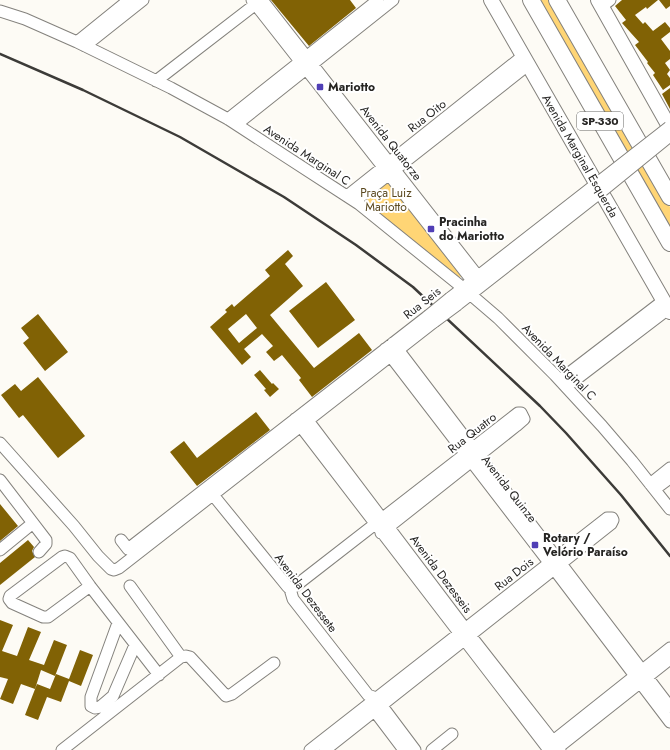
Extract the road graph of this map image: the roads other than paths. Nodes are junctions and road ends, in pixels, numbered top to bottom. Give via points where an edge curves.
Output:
1 (129, 0) edge
2 (143, 0) edge
3 (378, 0) edge
4 (393, 0) edge
5 (491, 0) edge
6 (531, 0) edge
7 (557, 0) edge
8 (258, 1) edge
9 (603, 2) edge
10 (0, 11) edge
11 (81, 44) junction
12 (526, 60) junction
13 (306, 62) junction
14 (156, 81) junction
15 (233, 122) junction
16 (670, 129) edge
17 (389, 169) junction
18 (598, 188) junction
19 (670, 197) edge
20 (351, 199) junction
21 (670, 243) edge
22 (474, 285) junction
23 (667, 307) edge
24 (391, 350) junction
25 (563, 384) junction
26 (302, 420) junction
27 (513, 423) dead end
28 (0, 443) edge
29 (472, 455) junction
30 (670, 468) edge
31 (670, 478) edge
32 (0, 480) edge
33 (653, 486) junction
34 (214, 489) junction
35 (194, 504) junction
36 (670, 509) edge
37 (33, 523) junction
38 (382, 526) junction
39 (121, 540) dead end
40 (0, 550) edge
41 (39, 552) dead end
42 (555, 563) junction
43 (90, 586) junction
44 (130, 586) dead end
45 (290, 589) junction
46 (118, 623) junction
47 (465, 634) junction
48 (135, 645) junction
49 (670, 648) edge
50 (181, 657) junction
51 (670, 659) edge
52 (274, 663) dead end
53 (159, 675) junction
54 (641, 677) junction
55 (373, 703) junction
56 (670, 708) edge
57 (670, 722) edge
58 (452, 734) dead end
59 (552, 748) edge
60 (62, 750) edge
61 (310, 750) edge
62 (325, 750) edge
63 (404, 750) edge
64 (415, 750) edge
65 (432, 750) edge

1 - 11 street
2 - 11 street
3 - 13 street
4 - 13 street
5 - 12 main road, Avenida Marginal Esquerda
6 - 21 highway, SP-330
7 - 19 highway, SP-330
8 - 13 street, Avenida Quatorze
8 - 14 street
9 - 16 main road
10 - 11 street, Avenida Marginal C via 25,19
11 - 14 street, Avenida Marginal C
12 - 17 street, Rua Oito
12 - 18 main road, Avenida Marginal Esquerda
13 - 15 street
13 - 17 street, Avenida Quatorze
14 - 15 street, Avenida Marginal C
15 - 20 street, Avenida Marginal C
16 - 18 street, Rua Seis, bridge
17 - 20 street, Rua Oito
17 - 22 street, Avenida Quatorze
18 - 22 street, Rua Seis
18 - 23 main road, Avenida Marginal Esquerda
20 - 22 street, Avenida Marginal C
22 - 24 street, Rua Seis, bridge
22 - 25 street, Avenida Marginal C via 498,318
23 - 25 street
24 - 26 street, Rua Seis
24 - 29 street, Avenida Quinze
25 - 33 street, Avenida Marginal C
26 - 34 street, Rua Seis
26 - 38 street, Avenida Dezesseis
27 - 29 street, Rua Quatro
28 - 35 street via 111,569 119,568
29 - 38 street, Rua Quatro
29 - 42 street, Avenida Quinze
30 - 33 street
31 - 33 street
32 - 37 street
33 - 36 street, Avenida Marginal C
34 - 35 street, Rua Seis
34 - 45 street, Avenida Dezessete
35 - 39 street via 128,549
37 - 40 street
37 - 41 street via 46,540 46,544
38 - 45 street, Rua Quatro
38 - 47 street, Avenida Dezesseis
42 - 42 street, Rua Dois via 611,524 612,518 607,518
42 - 47 street, Rua Dois
42 - 54 street, Avenida Quinze
43 - 43 street via 70,558 65,556 9,599 12,603 48,617
43 - 46 street
44 - 50 street
45 - 55 street, Avenida Dezessete via 293,599
46 - 48 street
46 - 48 street via 91,697 91,706 100,706 113,696
47 - 55 street, Rua Dois
47 - 59 street, Avenida Dezesseis
48 - 53 street
49 - 54 street
50 - 52 street via 190,657 226,696
50 - 53 street
51 - 54 street
53 - 60 street
54 - 56 street, Avenida Quinze
54 - 57 street, Avenida Quinze
54 - 59 street
55 - 61 street, Rua Dois
55 - 62 street, Rua Dois
55 - 63 street, Avenida Dezessete
55 - 64 street, Avenida Dezessete
58 - 65 street

